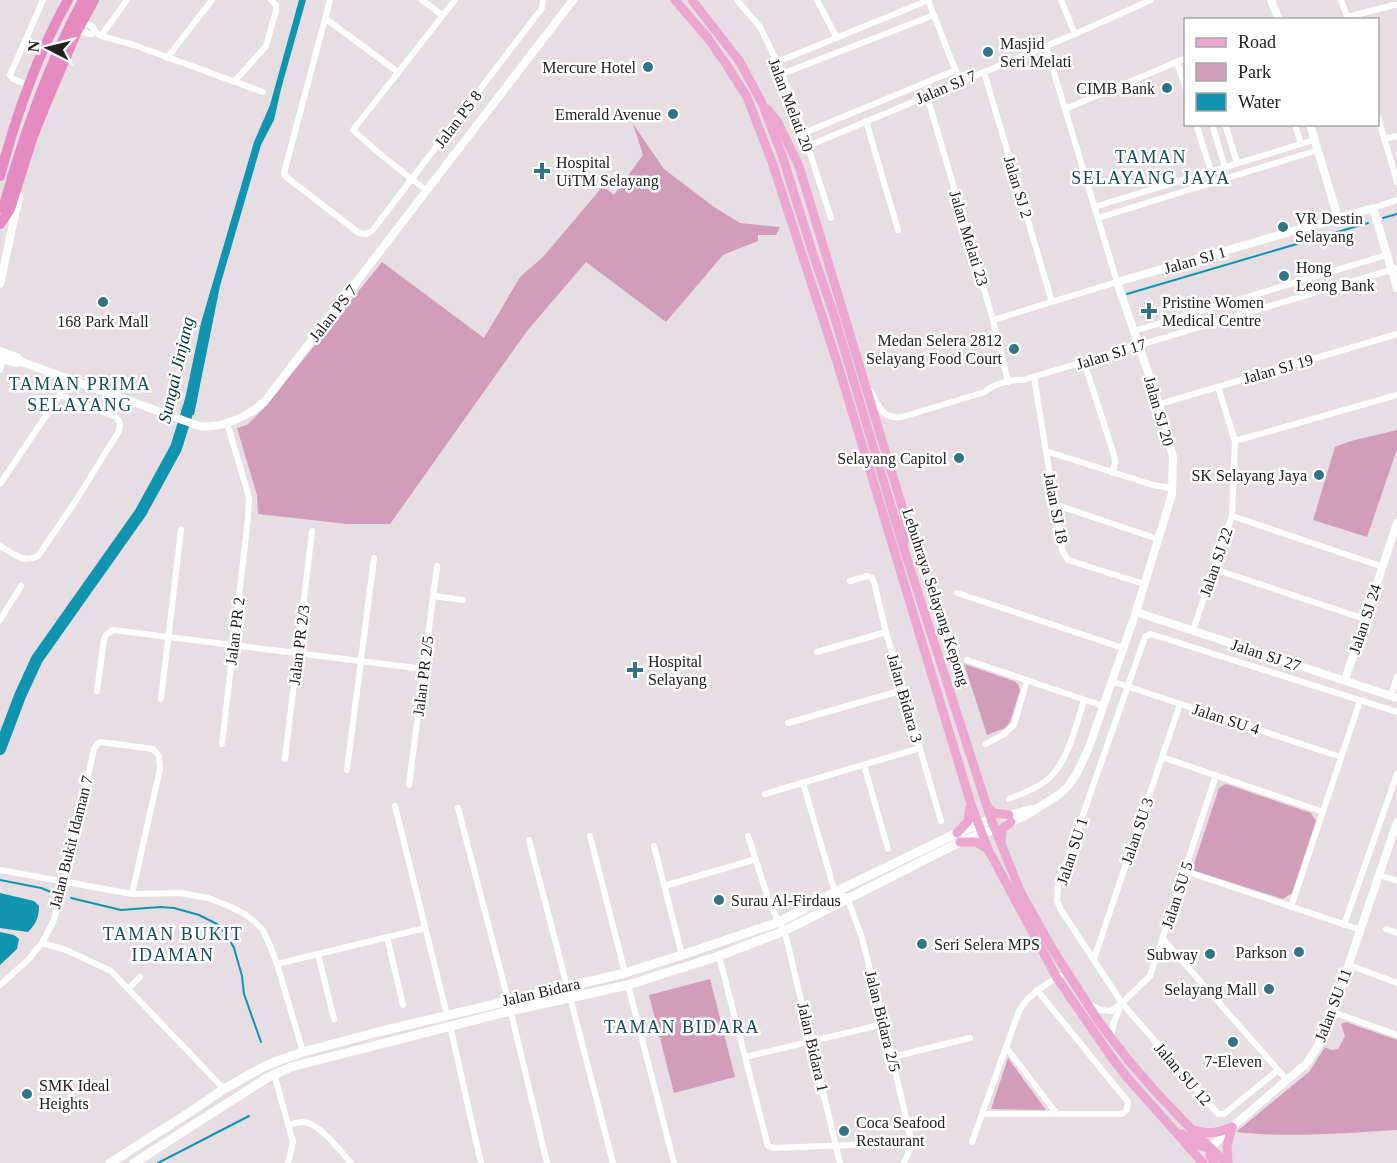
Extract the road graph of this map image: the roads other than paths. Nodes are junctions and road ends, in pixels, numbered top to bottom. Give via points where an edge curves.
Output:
1 (43, 0) edge
2 (68, 0) edge
3 (83, 0) edge
4 (94, 0) edge
5 (127, 0) edge
6 (212, 0) edge
7 (330, 0) edge
8 (422, 0) edge
9 (455, 0) edge
10 (543, 0) edge
11 (573, 0) edge
12 (675, 0) edge
13 (692, 0) edge
14 (737, 0) edge
15 (817, 0) edge
16 (929, 0) edge
17 (1061, 0) edge
18 (1151, 0) edge
19 (1271, 0) edge
20 (1341, 0) edge
21 (274, 2) edge
22 (1395, 5) edge
23 (1396, 12) edge
24 (442, 15) junction
25 (934, 15) junction
26 (1278, 18) edge
27 (1348, 18) edge
28 (326, 19) junction
29 (80, 26) junction
30 (98, 34) junction
31 (1075, 34) junction
32 (837, 38) junction
33 (1046, 46) junction
34 (167, 58) junction
35 (1184, 58) edge
36 (777, 62) junction
37 (1177, 62) junction
38 (956, 70) junction
39 (398, 72) junction
40 (984, 72) junction
41 (782, 74) junction
42 (234, 82) junction
43 (960, 82) junction
44 (28, 85) junction
45 (1184, 86) edge
46 (263, 92) dead end
47 (927, 96) junction
48 (762, 103) junction
49 (1065, 109) junction
50 (866, 121) junction
51 (1379, 123) edge
52 (1197, 126) edge
53 (1213, 126) edge
54 (1227, 126) edge
55 (1296, 126) edge
56 (1310, 126) edge
57 (804, 133) junction
58 (1397, 136) edge
59 (1384, 139) junction
60 (1314, 140) junction
61 (1301, 144) junction
62 (808, 146) junction
63 (1318, 150) junction
64 (28, 153) junction
65 (1237, 163) junction
66 (1225, 167) junction
67 (1211, 171) junction
68 (0, 176) edge
69 (412, 179) junction
70 (1397, 182) edge
71 (427, 190) junction
72 (1397, 200) edge
73 (1094, 207) junction
74 (1373, 208) junction
75 (831, 218) dead end
76 (1098, 218) junction
77 (1338, 218) junction
78 (0, 223) edge
79 (898, 230) dead end
80 (1387, 255) junction
81 (1394, 269) edge
82 (1117, 282) junction
83 (0, 284) edge
84 (1397, 288) edge
85 (1052, 302) junction
86 (993, 320) junction
87 (1134, 331) junction
88 (1397, 334) edge
89 (1139, 345) junction
90 (1, 356) edge
91 (1084, 362) junction
92 (0, 370) edge
93 (851, 371) junction
94 (1034, 377) junction
95 (70, 380) junction
96 (1008, 382) junction
97 (1218, 387) junction
98 (60, 395) junction
99 (1397, 395) edge
100 (1160, 404) junction
101 (239, 417) junction
102 (227, 423) junction
103 (211, 426) junction
104 (231, 435) junction
105 (1235, 441) junction
106 (1046, 450) junction
107 (1113, 472) junction
108 (0, 484) edge
109 (1172, 488) junction
110 (1054, 504) junction
111 (1232, 516) junction
112 (1397, 523) edge
113 (181, 530) dead end
114 (312, 531) dead end
115 (1158, 539) junction
116 (0, 546) edge
117 (903, 546) junction
118 (374, 558) dead end
119 (437, 566) dead end
120 (1383, 567) junction
121 (1214, 569) junction
122 (850, 581) dead end
123 (1144, 584) junction
124 (21, 586) dead end
125 (957, 593) dead end
126 (434, 596) junction
127 (463, 600) dead end
128 (1136, 612) junction
129 (0, 618) edge
130 (1365, 619) junction
131 (1193, 630) junction
132 (886, 632) junction
133 (170, 637) junction
134 (234, 645) junction
135 (1123, 648) junction
136 (817, 652) dead end
137 (298, 653) junction
138 (967, 660) dead end
139 (361, 661) junction
140 (424, 669) junction
141 (1397, 677) edge
142 (1027, 680) junction
143 (1345, 680) junction
144 (1111, 681) junction
145 (1127, 686) junction
146 (903, 690) junction
147 (97, 691) dead end
148 (1394, 697) edge
149 (161, 699) dead end
150 (1084, 700) junction
151 (1360, 701) junction
152 (1180, 704) junction
153 (1103, 706) junction
154 (1397, 712) edge
155 (788, 723) dead end
156 (222, 744) dead end
157 (986, 744) dead end
158 (920, 748) junction
159 (1162, 757) junction
160 (1341, 757) junction
161 (285, 759) dead end
162 (864, 765) junction
163 (347, 770) dead end
164 (1397, 774) edge
165 (1216, 775) junction
166 (803, 783) junction
167 (409, 785) dead end
168 (765, 794) dead end
169 (1009, 799) dead end
170 (971, 804) junction
171 (986, 805) junction
172 (395, 806) dead end
173 (458, 808) dead end
174 (1323, 812) junction
175 (1010, 818) junction
176 (991, 819) junction
177 (941, 821) dead end
178 (1397, 822) edge
179 (977, 824) junction
180 (994, 829) junction
181 (981, 834) junction
182 (590, 836) dead end
183 (748, 836) dead end
184 (958, 837) junction
185 (529, 840) dead end
186 (1001, 844) junction
187 (654, 846) dead end
188 (888, 849) dead end
189 (988, 849) junction
190 (756, 859) junction
191 (0, 870) edge
192 (1185, 871) junction
193 (1379, 875) junction
194 (1397, 881) edge
195 (65, 883) junction
196 (664, 886) junction
197 (835, 892) junction
198 (132, 894) junction
199 (848, 899) junction
200 (1291, 907) junction
201 (779, 922) junction
202 (1344, 925) junction
203 (425, 928) junction
204 (1386, 929) dead end
205 (1361, 930) junction
206 (784, 931) junction
207 (1397, 933) edge
208 (387, 937) junction
209 (1163, 939) junction
210 (42, 943) junction
211 (318, 954) junction
212 (682, 955) junction
213 (720, 956) junction
214 (1094, 959) junction
215 (277, 964) junction
216 (1349, 964) junction
217 (1066, 972) junction
218 (625, 973) junction
219 (140, 977) dead end
220 (1057, 978) junction
221 (1397, 983) edge
222 (0, 985) edge
223 (628, 985) junction
224 (567, 986) junction
225 (128, 989) junction
226 (1037, 990) junction
227 (570, 998) junction
228 (507, 1000) junction
229 (1086, 1003) junction
230 (1122, 1004) junction
231 (403, 1005) dead end
232 (510, 1011) junction
233 (1333, 1012) junction
234 (447, 1015) junction
235 (334, 1019) dead end
236 (884, 1024) junction
237 (450, 1026) junction
238 (1397, 1035) edge
239 (970, 1038) dead end
240 (1113, 1040) junction
241 (812, 1041) junction
242 (1006, 1047) junction
243 (303, 1052) junction
244 (745, 1057) junction
245 (892, 1057) junction
246 (1278, 1070) junction
247 (274, 1074) junction
248 (1287, 1080) junction
249 (224, 1089) junction
250 (982, 1114) junction
251 (1058, 1114) junction
252 (288, 1125) junction
253 (1232, 1126) junction
254 (1172, 1129) junction
255 (1191, 1130) junction
256 (972, 1142) dead end
257 (912, 1144) junction
258 (836, 1146) junction
259 (1210, 1148) junction
260 (110, 1163) edge
261 (134, 1163) edge
262 (288, 1163) edge
263 (351, 1163) edge
264 (481, 1163) edge
265 (547, 1163) edge
266 (613, 1163) edge
267 (674, 1163) edge
268 (840, 1163) edge
269 (904, 1163) edge
270 (1203, 1163) edge
271 (1214, 1163) edge
272 (1227, 1163) edge

1 - 44 street via 10,75
2 - 44 highway
3 - 78 highway via 42,86
4 - 29 highway
5 - 30 street
6 - 34 street
7 - 28 street
8 - 24 street
9 - 24 street
10 - 69 street, Jalan PS 8 via 542,8
11 - 71 street, Jalan PS 7
12 - 170 main road, Lebuhraya Selayang Kepong via 707,37 747,97 772,162
13 - 48 main road, Lebuhraya Selayang Kepong via 740,62
14 - 36 street, Jalan Melati 20 via 760,27
15 - 32 street
16 - 25 street
16 - 32 street
17 - 31 street
18 - 31 street, Jalan SJ 7
19 - 26 street
20 - 27 street
21 - 42 street via 276,11 266,46
22 - 23 street
22 - 27 street
24 - 39 street
25 - 38 street
25 - 41 street
28 - 39 street
28 - 69 street, Jalan PS 8 via 285,176 359,233 366,234
29 - 30 street
29 - 30 street via 93,27
29 - 64 highway
30 - 34 street
31 - 33 street, Jalan SJ 7
32 - 36 street
33 - 40 street, Jalan SJ 7
33 - 49 street
34 - 42 street
35 - 37 street
36 - 41 street, Jalan Melati 20
37 - 45 street
37 - 49 street
38 - 43 street
38 - 57 street
39 - 69 street via 353,130
40 - 43 street, Jalan SJ 7
40 - 85 street, Jalan SJ 2
41 - 57 street, Jalan Melati 20
42 - 46 street
43 - 47 street, Jalan SJ 7
44 - 68 highway
47 - 50 street, Jalan SJ 7
47 - 86 street, Jalan Melati 23
48 - 93 main road, Lebuhraya Selayang Kepong
48 - 117 main road via 777,121 799,166 898,491 904,513
49 - 73 street
50 - 62 street, Jalan SJ 7
50 - 79 street
51 - 59 street
52 - 67 street
53 - 66 street
54 - 65 street
55 - 61 street
56 - 60 street
57 - 62 street, Jalan Melati 20
58 - 59 street
59 - 70 street
60 - 61 street
60 - 63 street
61 - 65 street
62 - 75 street, Jalan Melati 20
63 - 76 street
63 - 77 street
64 - 78 highway via 10,209
64 - 83 street
65 - 66 street
66 - 67 street
67 - 73 street
69 - 71 street
71 - 101 street, Jalan PS 7 via 266,401
72 - 74 street, Jalan SJ 1
73 - 76 street
74 - 77 street, Jalan SJ 1
74 - 80 street
76 - 82 street
77 - 82 street, Jalan SJ 1
80 - 81 street
80 - 87 street, Jalan SJ 17
81 - 84 street
81 - 89 street, Jalan SJ 17
82 - 85 street, Jalan SJ 1
82 - 87 street, Jalan SJ 20
85 - 86 street, Jalan SJ 1
86 - 96 street, Jalan Melati 23
87 - 89 street, Jalan SJ 20
88 - 97 street, Jalan SJ 19
89 - 91 street, Jalan SJ 17
89 - 100 street, Jalan SJ 20
90 - 92 street
90 - 95 street, Jalan PS 7
91 - 94 street, Jalan SJ 17
91 - 107 street via 1114,455
93 - 96 street, Jalan SJ 17 via 868,386 881,410 894,418
93 - 117 main road, Lebuhraya Selayang Kepong
94 - 96 street, Jalan SJ 17
94 - 106 street, Jalan SJ 18
95 - 98 street
95 - 103 street, Jalan PS 7 via 192,424
97 - 100 street, Jalan SJ 19
97 - 105 street, Jalan SJ 22
98 - 108 street
98 - 116 street via 116,417 119,431 38,556 23,559
99 - 105 street
100 - 109 street, Jalan SJ 20 via 1173,457
101 - 102 street, Jalan PS 7
101 - 104 street
102 - 103 street, Jalan PS 7
102 - 104 street, Jalan PR 2
103 - 104 street
104 - 134 street, Jalan PR 2 via 249,497
105 - 111 street, Jalan SJ 22
106 - 107 street
106 - 110 street, Jalan SJ 18
107 - 109 street
109 - 115 street, Jalan SJ 20
110 - 115 street
110 - 123 street, Jalan SJ 18 via 1062,550 1068,560
111 - 120 street
111 - 121 street, Jalan SJ 22
112 - 120 street, Jalan SJ 24
113 - 133 street
114 - 137 street, Jalan PR 2/3
115 - 123 street, Jalan SJ 20
117 - 171 main road, Lebuhraya Selayang Kepong
118 - 139 street
119 - 126 street, Jalan PR 2/5
120 - 130 street, Jalan SJ 24
121 - 130 street
121 - 131 street, Jalan SJ 22
122 - 132 street, Jalan Bidara 3 via 869,576 874,582
123 - 128 street, Jalan SJ 20
124 - 129 street
125 - 135 street
126 - 127 street
126 - 140 street, Jalan PR 2/5
128 - 131 street, Jalan SJ 27
128 - 135 street, Jalan SJ 20
130 - 143 street, Jalan SJ 24
131 - 143 street, Jalan SJ 27
132 - 136 street
132 - 146 street, Jalan Bidara 3
133 - 134 street
133 - 147 street via 113,630 106,635
133 - 149 street
134 - 137 street
134 - 156 street, Jalan PR 2
135 - 144 street, Jalan SJ 20
137 - 139 street
137 - 161 street, Jalan PR 2/3
138 - 142 street
139 - 140 street
139 - 163 street
140 - 167 street, Jalan PR 2/5
141 - 148 street
142 - 150 street
142 - 157 street via 1014,725
143 - 148 street, Jalan SJ 27
144 - 145 street, Jalan SU 4
144 - 153 street, Jalan SJ 20
145 - 151 street, Jalan SU 1 via 1145,638 1151,634
145 - 152 street, Jalan SU 4
145 - 214 street, Jalan SU 1 via 1058,886 1061,910
146 - 155 street
146 - 158 street, Jalan Bidara 3
150 - 153 street
150 - 169 street via 1070,746 1054,774
151 - 154 street
151 - 160 street
152 - 159 street, Jalan SU 3
152 - 160 street, Jalan SU 4
153 - 175 street, Jalan SJ 20 via 1088,750 1069,785 1038,807
158 - 162 street
158 - 177 street, Jalan Bidara 3
159 - 165 street
159 - 214 street, Jalan SU 3
160 - 174 street
162 - 166 street
162 - 188 street
164 - 202 street
165 - 174 street
165 - 192 street, Jalan SU 5
166 - 168 street
166 - 197 street
170 - 179 main road, Lebuhraya Selayang Kepong
170 - 184 main road via 968,821
171 - 175 main road via 994,813
171 - 176 main road, Lebuhraya Selayang Kepong
172 - 203 street
173 - 228 street
174 - 200 street
175 - 176 street
175 - 180 street
175 - 186 main road via 1002,829
176 - 179 main road, Jalan Bidara
176 - 180 main road, Lebuhraya Selayang Kepong
178 - 193 street, Jalan SU 11
179 - 181 main road, Lebuhraya Selayang Kepong
179 - 184 main road, Jalan Bidara
180 - 181 main road, Jalan Bidara
180 - 186 main road, Lebuhraya Selayang Kepong
181 - 184 main road, Jalan Bidara
181 - 189 main road, Lebuhraya Selayang Kepong
182 - 218 street
183 - 190 street, Jalan Bidara 1
184 - 189 main road
184 - 197 main road, Jalan Bidara
184 - 199 main road, Jalan Bidara
185 - 224 street
186 - 217 main road, Lebuhraya Selayang Kepong via 1037,923
187 - 196 street
189 - 220 main road, Lebuhraya Selayang Kepong
190 - 196 street
190 - 201 street, Jalan Bidara 1
191 - 195 street
192 - 200 street
192 - 209 street, Jalan SU 5
193 - 194 street
193 - 205 street, Jalan SU 11
195 - 198 street
195 - 198 street, Jalan Bukit Idaman 7 via 94,749 105,742 153,749 160,769
195 - 210 street, Jalan Bukit Idaman 7
196 - 212 street
197 - 199 street
197 - 201 main road, Jalan Bidara
198 - 215 street via 180,893 229,906 255,921
199 - 206 main road, Jalan Bidara
199 - 236 street, Jalan Bidara 2/5
200 - 202 street
201 - 206 street, Jalan Bidara 1
201 - 212 main road, Jalan Bidara
202 - 205 street
203 - 208 street
203 - 234 street
204 - 207 street
205 - 216 street, Jalan SU 11
206 - 213 main road, Jalan Bidara
206 - 241 street, Jalan Bidara 1
208 - 211 street
208 - 231 street
209 - 230 street, Jalan SU 5 via 1150,976
209 - 246 street
210 - 222 street, Jalan Bukit Idaman 7
210 - 225 street via 111,971
211 - 215 street
211 - 235 street
212 - 218 main road, Jalan Bidara
213 - 223 main road, Jalan Bidara
213 - 244 street
214 - 230 street, Jalan SU 1
215 - 243 street
216 - 221 street
216 - 233 street, Jalan SU 11
217 - 220 street
217 - 229 main road, Lebuhraya Selayang Kepong
218 - 224 main road, Jalan Bidara
219 - 225 street
220 - 226 street
220 - 254 main road, Lebuhraya Selayang Kepong via 1110,1055
223 - 227 main road, Jalan Bidara
223 - 267 street
224 - 228 main road, Jalan Bidara
225 - 249 street
226 - 242 street via 1019,1011
226 - 251 street via 1128,1102 1122,1114
227 - 232 main road, Jalan Bidara
227 - 266 street
228 - 232 street
228 - 234 main road, Jalan Bidara
229 - 230 street via 1106,1011
229 - 240 main road, Lebuhraya Selayang Kepong
230 - 240 street, Jalan SU 5 via 1113,1021
230 - 246 street, Jalan SU 12 via 1218,1114 1224,1114
232 - 237 main road, Jalan Bidara
232 - 265 street
233 - 238 street
233 - 248 street, Jalan SU 11 via 1313,1055
234 - 243 main road, Jalan Bidara
236 - 241 street
236 - 245 street, Jalan Bidara 2/5
237 - 247 main road, Jalan Bidara via 306,1062
237 - 264 street
239 - 245 street
240 - 255 main road, Lebuhraya Selayang Kepong
241 - 244 street
241 - 258 street, Jalan Bidara 1
242 - 250 street
242 - 251 street
243 - 249 main road, Jalan Bidara via 270,1064
244 - 258 street via 768,1146
245 - 257 street, Jalan Bidara 2/5
246 - 248 street
247 - 252 street
247 - 261 main road, Jalan Bidara
248 - 253 street, Jalan SU 11
249 - 260 main road, Jalan Bidara
250 - 251 street
250 - 256 street
252 - 262 street via 293,1142
252 - 263 street via 312,1125
253 - 255 main road via 1210,1134
253 - 259 street, Jalan SU 11
253 - 272 main road
254 - 259 main road via 1203,1148
254 - 270 main road, Lebuhraya Selayang Kepong
255 - 259 main road, Lebuhraya Selayang Kepong
257 - 258 street
257 - 269 street
258 - 268 street, Jalan Bidara 1
259 - 271 main road
259 - 272 main road, Lebuhraya Selayang Kepong

